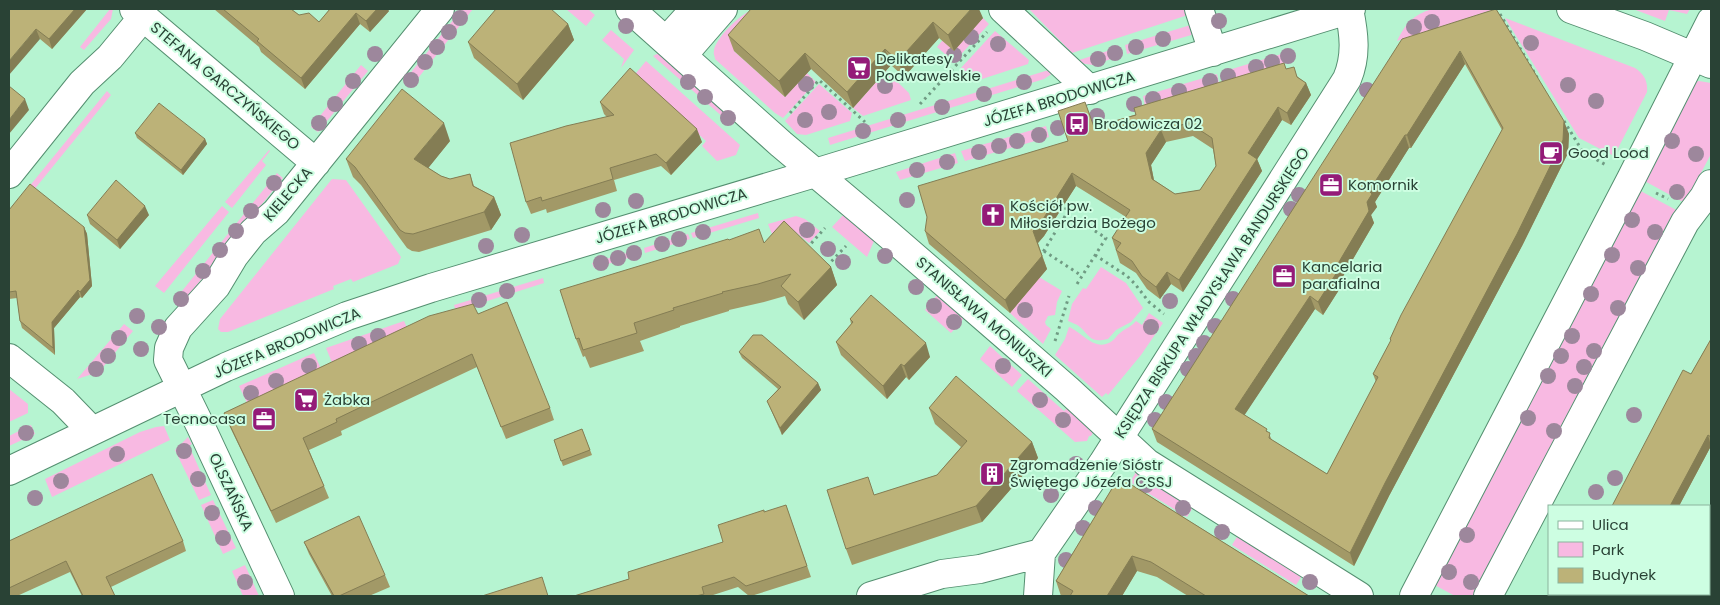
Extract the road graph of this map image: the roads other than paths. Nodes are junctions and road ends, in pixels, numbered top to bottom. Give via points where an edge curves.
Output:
1 (440, 9) edge
2 (630, 9) edge
3 (695, 9) edge
4 (723, 9) edge
5 (1003, 9) edge
6 (1199, 9) edge
7 (1350, 9) edge
8 (1571, 9) edge
9 (139, 13) edge
10 (1711, 21) edge
11 (674, 48) junction
12 (1213, 52) junction
13 (1702, 60) edge
14 (1090, 90) junction
15 (316, 163) junction
16 (815, 173) junction
17 (9, 174) edge
18 (1710, 188) edge
19 (9, 358) edge
20 (181, 388) junction
21 (92, 431) junction
22 (1119, 438) junction
23 (9, 471) edge
24 (1041, 553) junction
25 (280, 596) edge
26 (871, 596) edge
27 (1038, 596) edge
28 (1359, 596) edge
29 (1414, 596) edge
30 (1488, 596) edge

1 - 15 street, KIELECKA
2 - 11 street, STANISŁAWA MONIUSZKI
3 - 11 street
4 - 11 street
5 - 14 street
6 - 12 street
7 - 12 street, JÓZEFA BRODOWICZA
7 - 22 street, KSIĘDZA BISKUPA WŁADYSŁAWA BANDURSKIEGO via 1355,44 1347,79
8 - 13 street
9 - 15 street, STEFANA GARCZYŃSKIEGO
9 - 17 street via 110,57 82,83
10 - 13 street
11 - 16 street, STANISŁAWA MONIUSZKI
12 - 14 street, JÓZEFA BRODOWICZA
13 - 29 street
14 - 16 street, JÓZEFA BRODOWICZA
15 - 20 street, KIELECKA via 276,212 253,232 216,286 178,328 169,348 168,360
16 - 20 street, JÓZEFA BRODOWICZA via 347,316
16 - 22 street, STANISŁAWA MONIUSZKI via 1072,393
18 - 30 street via 1685,222
19 - 21 street via 63,401
20 - 21 street, JÓZEFA BRODOWICZA
20 - 25 street, OLSZAŃSKA
21 - 23 street, JÓZEFA BRODOWICZA
22 - 24 street, KSIĘDZA BISKUPA WŁADYSŁAWA BANDURSKIEGO
22 - 28 street, STANISŁAWA MONIUSZKI via 1157,469
24 - 26 street via 980,569 942,574
24 - 27 street

